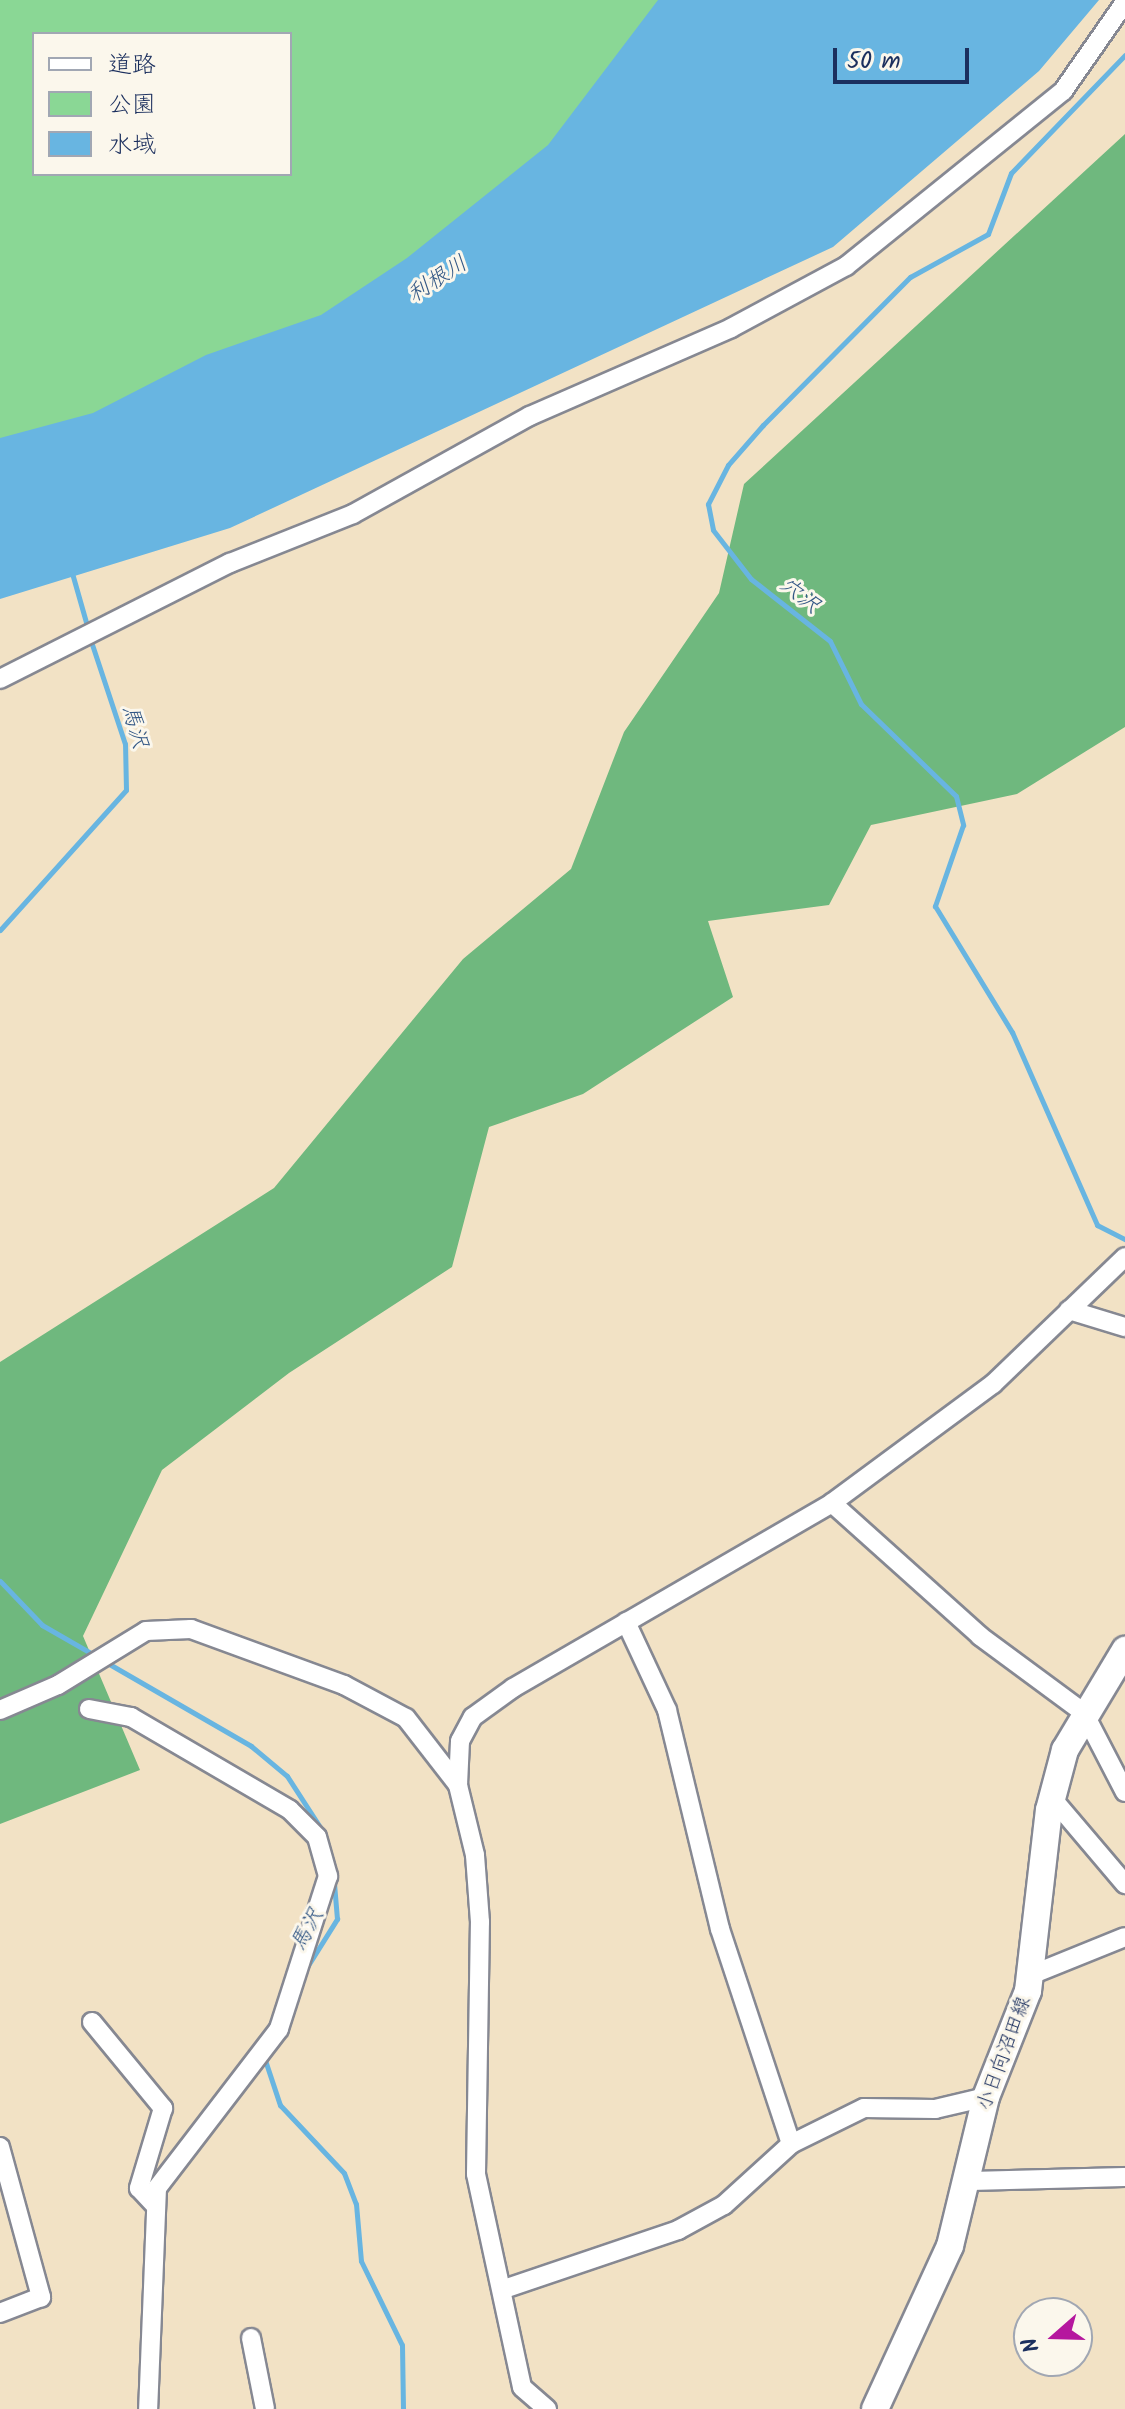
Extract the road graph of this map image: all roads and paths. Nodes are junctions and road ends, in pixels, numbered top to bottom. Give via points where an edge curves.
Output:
1 (1125, 2) edge
2 (0, 679) edge
3 (1125, 1257) edge
4 (1069, 1310) junction
5 (1125, 1327) edge
6 (832, 1503) junction
7 (626, 1622) junction
8 (1125, 1650) edge
9 (89, 1709) dead end
10 (0, 1710) edge
11 (1084, 1713) junction
12 (458, 1785) junction
13 (1125, 1792) edge
14 (1052, 1798) junction
15 (1125, 1884) edge
16 (1125, 1937) edge
17 (1031, 1975) junction
18 (92, 2022) dead end
19 (986, 2097) junction
20 (791, 2144) junction
21 (0, 2147) edge
22 (1125, 2177) edge
23 (970, 2181) junction
24 (156, 2206) junction
25 (504, 2289) junction
26 (0, 2313) edge
27 (251, 2338) dead end
28 (148, 2409) edge
29 (265, 2409) edge
30 (547, 2409) edge
31 (875, 2409) edge

1 - 2 street via 1063,91 846,266 731,328 530,416 353,514 230,563
3 - 4 street
4 - 5 street
4 - 6 street via 993,1384
6 - 7 street
6 - 11 street via 980,1636
7 - 12 street via 473,1717 460,1741
7 - 20 street via 667,1710 720,1929
8 - 11 main road, 小日向沼田線
9 - 24 street via 131,1717 290,1810 317,1837 328,1876 279,2029 157,2188
10 - 12 street via 58,1685 146,1631 191,1629 344,1685 406,1718
11 - 13 street
11 - 14 main road, 小日向沼田線
12 - 25 street via 475,1855 480,1922 476,2174
14 - 15 street
14 - 17 main road, 小日向沼田線
16 - 17 street
17 - 19 main road, 小日向沼田線
18 - 24 street via 163,2108 139,2188
19 - 20 street via 935,2109 864,2108
19 - 23 main road, 小日向沼田線
20 - 25 street via 724,2205 678,2230
21 - 26 street via 41,2297
22 - 23 street
23 - 31 main road, 小日向沼田線 via 950,2246
24 - 28 street
25 - 30 street via 522,2387
27 - 29 street

